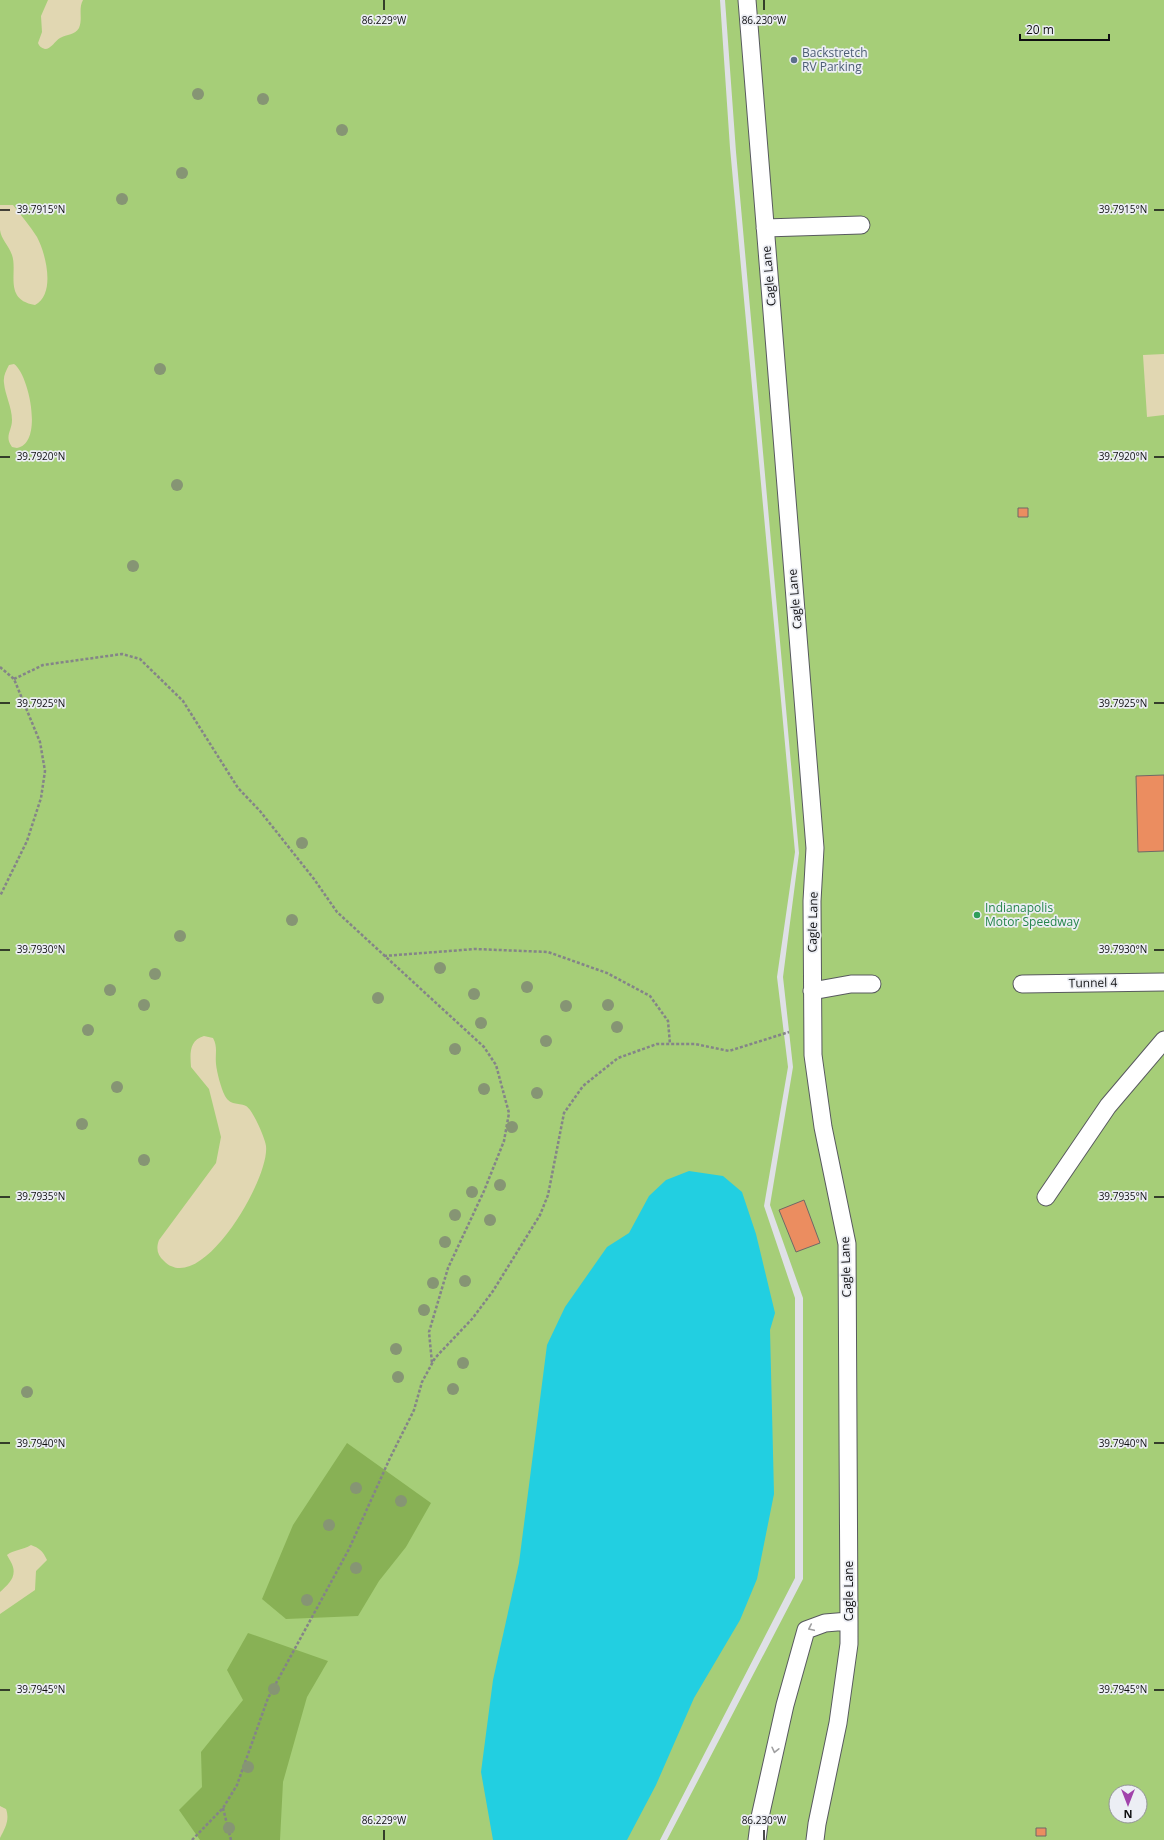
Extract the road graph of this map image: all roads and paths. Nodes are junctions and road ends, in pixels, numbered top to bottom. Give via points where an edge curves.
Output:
1 (747, 0) edge
2 (862, 225) dead end
3 (765, 228) junction
4 (0, 667) edge
5 (14, 679) junction
6 (0, 896) edge
7 (384, 956) junction
8 (1164, 982) edge
9 (872, 984) dead end
10 (1022, 984) dead end
11 (812, 991) junction
12 (813, 1025) junction
13 (1164, 1040) edge
14 (670, 1044) junction
15 (1046, 1197) dead end
16 (432, 1363) junction
17 (849, 1621) junction
18 (223, 1808) junction
19 (192, 1840) edge
20 (231, 1840) edge
21 (757, 1840) edge
22 (815, 1840) edge

1 - 3 lane, Cagle Lane
2 - 3 lane
3 - 11 lane, Cagle Lane via 815,848
4 - 5 path
5 - 6 path via 40,742 45,771 41,798 27,841
5 - 7 path via 43,665 122,654 140,659 183,701 238,788 260,811 337,912
7 - 14 path via 475,950 548,952 607,973 650,996 668,1022
7 - 16 path via 484,1047 496,1065 509,1113 504,1141 448,1268 429,1332
8 - 10 lane, Tunnel 4
9 - 11 lane via 851,984
11 - 12 lane, Cagle Lane
12 - 14 path via 729,1051 695,1044
12 - 17 lane, Cagle Lane via 813,1055 823,1127 847,1244
13 - 15 lane via 1108,1106
14 - 16 path via 657,1044 618,1058 583,1086 564,1113 548,1195 540,1215 494,1291 472,1320
16 - 18 path via 422,1382 414,1410 349,1549 268,1698 237,1785
17 -> 21 lane via 825,1623 806,1630 785,1705
17 - 22 lane, Cagle Lane via 849,1644 838,1723
18 - 19 path
18 - 20 path

